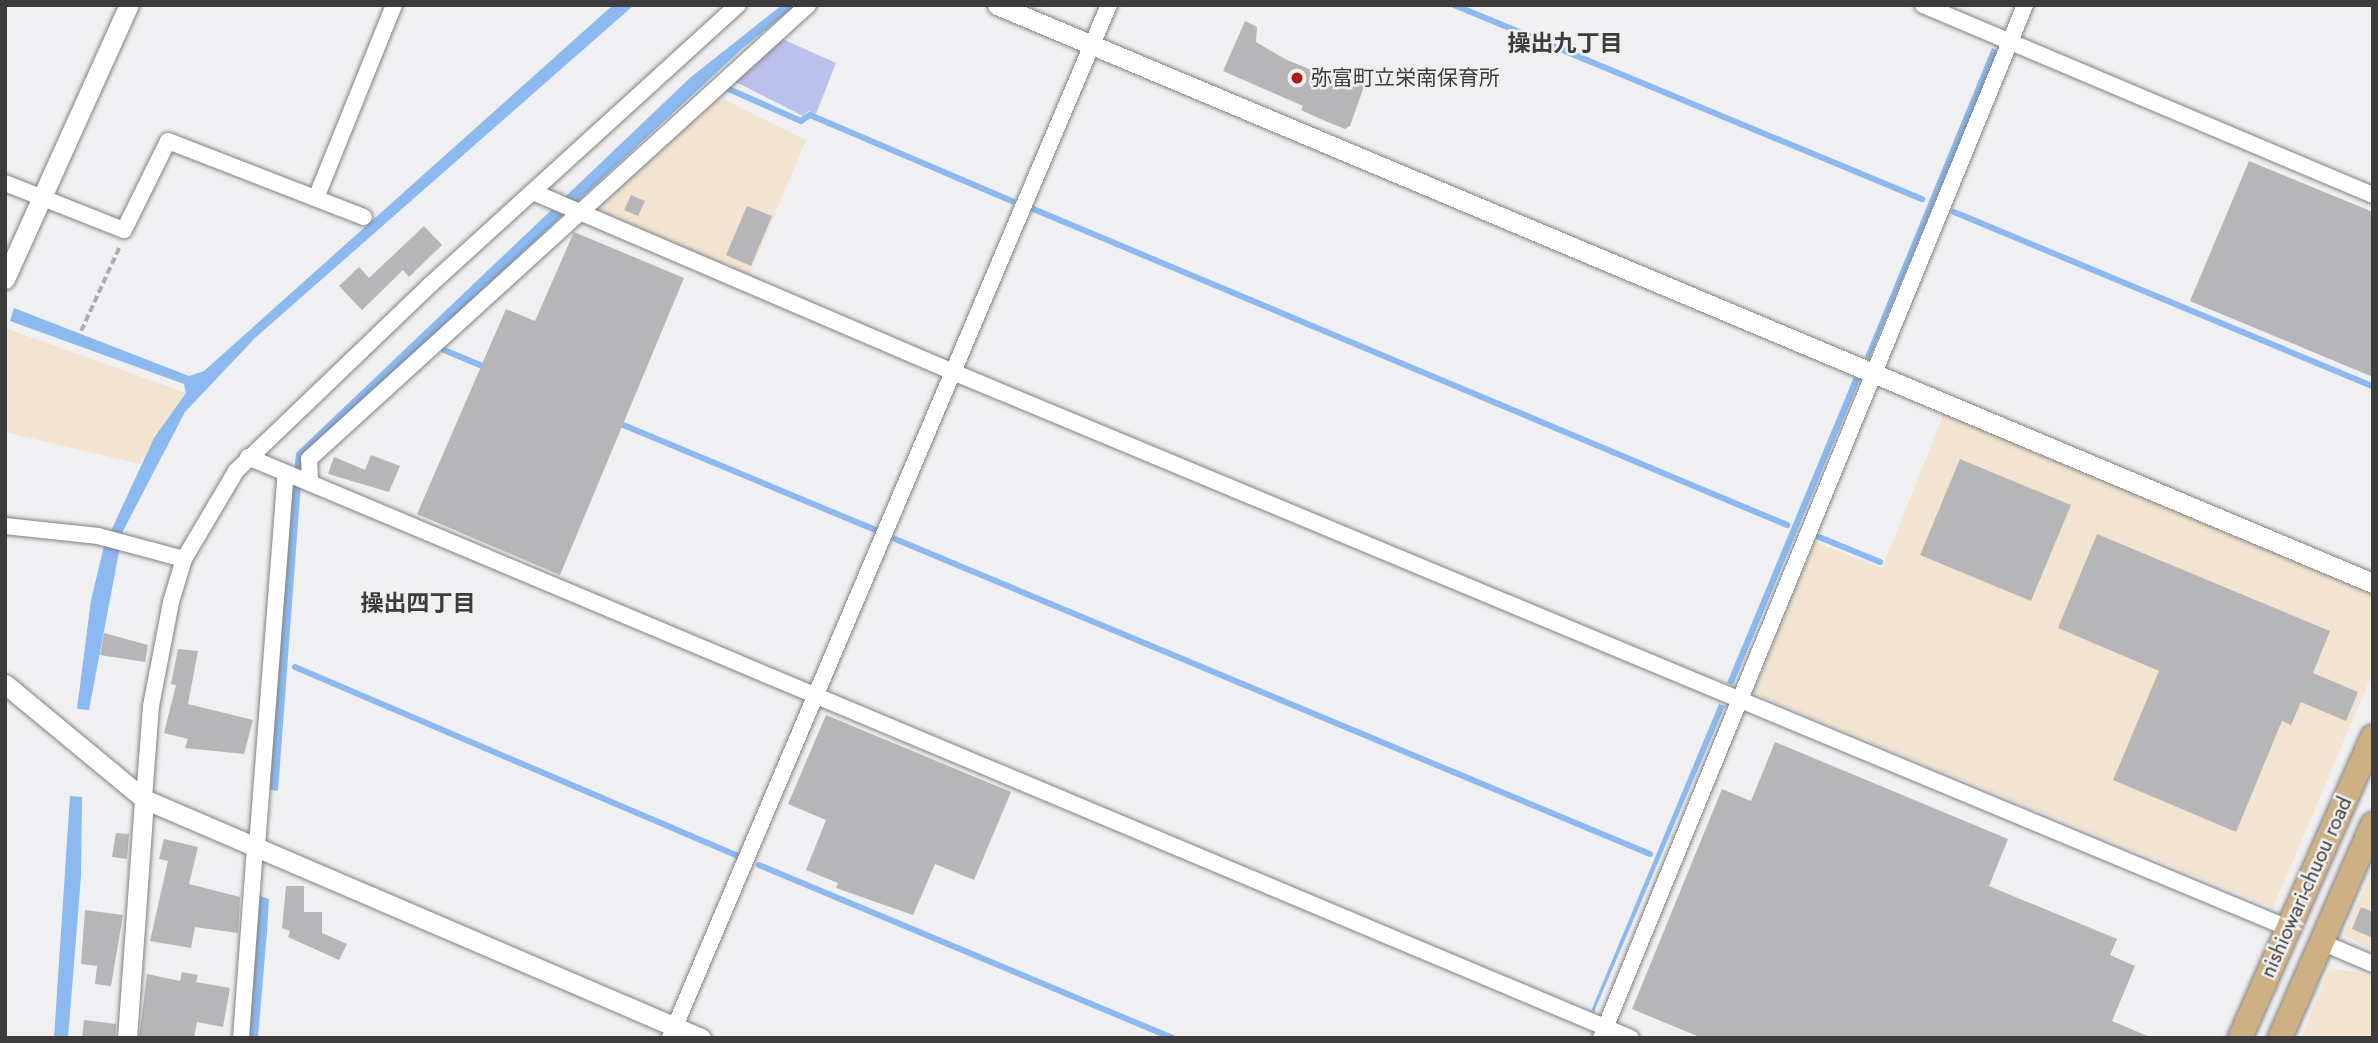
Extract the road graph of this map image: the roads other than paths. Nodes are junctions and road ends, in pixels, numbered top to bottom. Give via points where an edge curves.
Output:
1 (129, 5) edge
2 (394, 5) edge
3 (738, 5) edge
4 (808, 5) edge
5 (997, 5) edge
6 (1109, 5) edge
7 (1923, 5) edge
8 (2025, 5) edge
9 (2010, 42) junction
10 (1091, 47) junction
11 (5, 183) edge
12 (533, 192) junction
13 (2373, 195) edge
14 (40, 197) junction
15 (316, 198) junction
16 (577, 211) junction
17 (364, 217) dead end
18 (5, 279) edge
19 (953, 372) junction
20 (1876, 373) junction
21 (248, 457) junction
22 (286, 473) junction
23 (310, 483) junction
24 (5, 526) edge
25 (184, 559) junction
26 (2373, 583) edge
27 (5, 684) edge
28 (814, 698) junction
29 (1741, 700) junction
30 (2373, 737) edge
31 (144, 799) junction
32 (2373, 824) edge
33 (256, 846) junction
34 (2288, 928) junction
35 (2321, 942) junction
36 (2373, 964) edge
37 (672, 1032) edge
38 (1603, 1032) edge
39 (127, 1038) edge
40 (241, 1038) edge
41 (701, 1038) edge
42 (1631, 1038) edge
43 (2240, 1038) edge
44 (2280, 1038) edge

1 - 14 street
2 - 15 street
3 - 12 street
4 - 16 street
5 - 10 street
6 - 10 street
7 - 9 street
8 - 9 street
9 - 13 street
9 - 20 street
10 - 19 street
10 - 20 street
11 - 14 street
12 - 16 street
12 - 21 street
14 - 15 street via 124,230 168,141
14 - 18 street
15 - 17 street
16 - 19 street
16 - 23 street via 309,459
19 - 28 street
19 - 29 street
20 - 26 street
20 - 29 street
21 - 22 street
21 - 25 street
22 - 23 street
22 - 33 street
23 - 28 street
24 - 25 street via 98,536
25 - 31 street via 158,657
27 - 31 street
28 - 37 street
28 - 38 street
29 - 34 street
29 - 38 street
30 - 34 main road, nishiowari-chuou road
31 - 33 street
31 - 39 street
32 - 35 main road, nishiowari-chuou road
33 - 37 street
33 - 40 street
34 - 43 main road, nishiowari-chuou road
35 - 36 street
35 - 44 main road, nishiowari-chuou road
37 - 41 street
38 - 42 street

